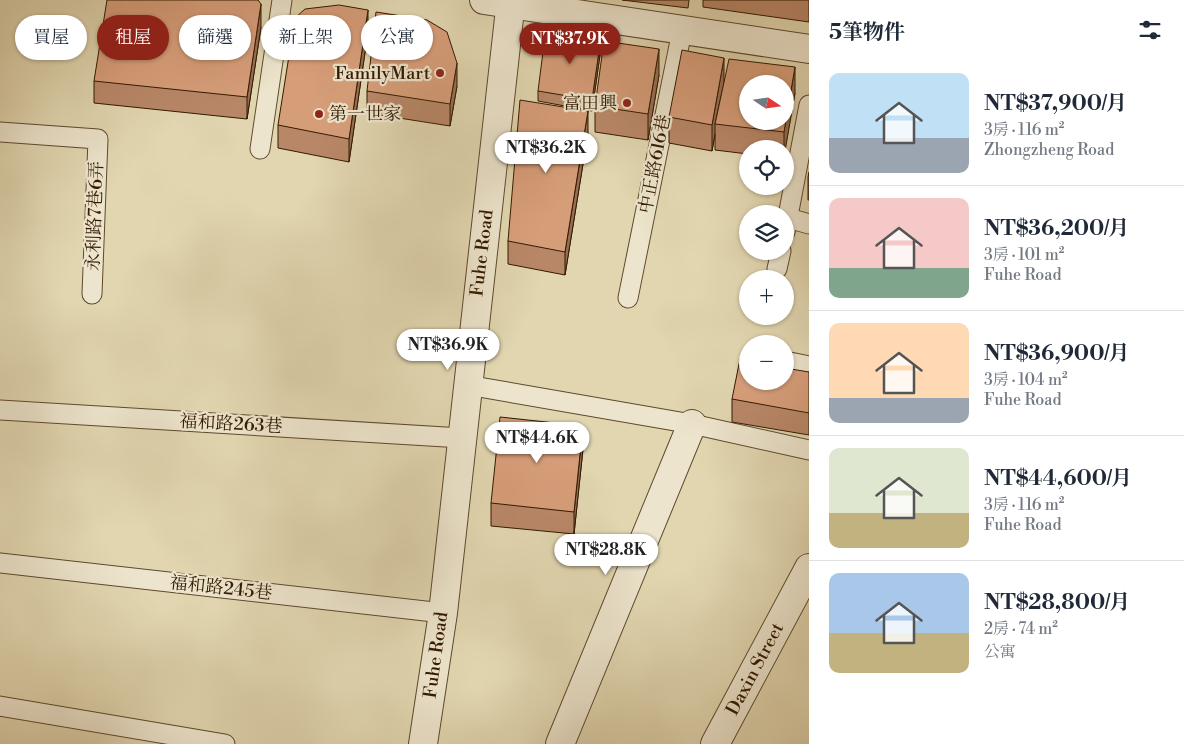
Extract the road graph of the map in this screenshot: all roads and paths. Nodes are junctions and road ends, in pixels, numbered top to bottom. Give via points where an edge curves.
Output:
1 (282, 0) edge
2 (484, 0) edge
3 (511, 2) edge
4 (682, 31) junction
5 (809, 49) edge
6 (809, 105) edge
7 (0, 132) edge
8 (260, 150) dead end
9 (790, 205) edge
10 (809, 224) edge
11 (794, 225) edge
12 (92, 294) dead end
13 (628, 298) dead end
14 (794, 363) edge
15 (809, 366) edge
16 (467, 385) junction
17 (0, 410) edge
18 (692, 424) junction
19 (462, 438) junction
20 (809, 450) edge
21 (0, 564) edge
22 (809, 568) edge
23 (443, 614) junction
24 (0, 706) edge
25 (225, 744) edge
26 (423, 744) edge
27 (560, 744) edge
28 (715, 744) edge

1 - 8 lane
2 - 3 street
3 - 4 street
3 - 16 street, Fuhe Road
4 - 5 street
4 - 13 lane, 中正路616巷
6 - 9 lane
7 - 12 lane, 永利路7巷6弄 via 98,139
10 - 11 lane
14 - 15 lane
16 - 18 lane
16 - 19 street, Fuhe Road
17 - 19 lane, 福和路263巷
18 - 20 lane
18 - 27 street
19 - 23 street, Fuhe Road
21 - 23 lane, 福和路245巷
22 - 28 street, Daxin Street
23 - 26 street, Fuhe Road
24 - 25 lane

